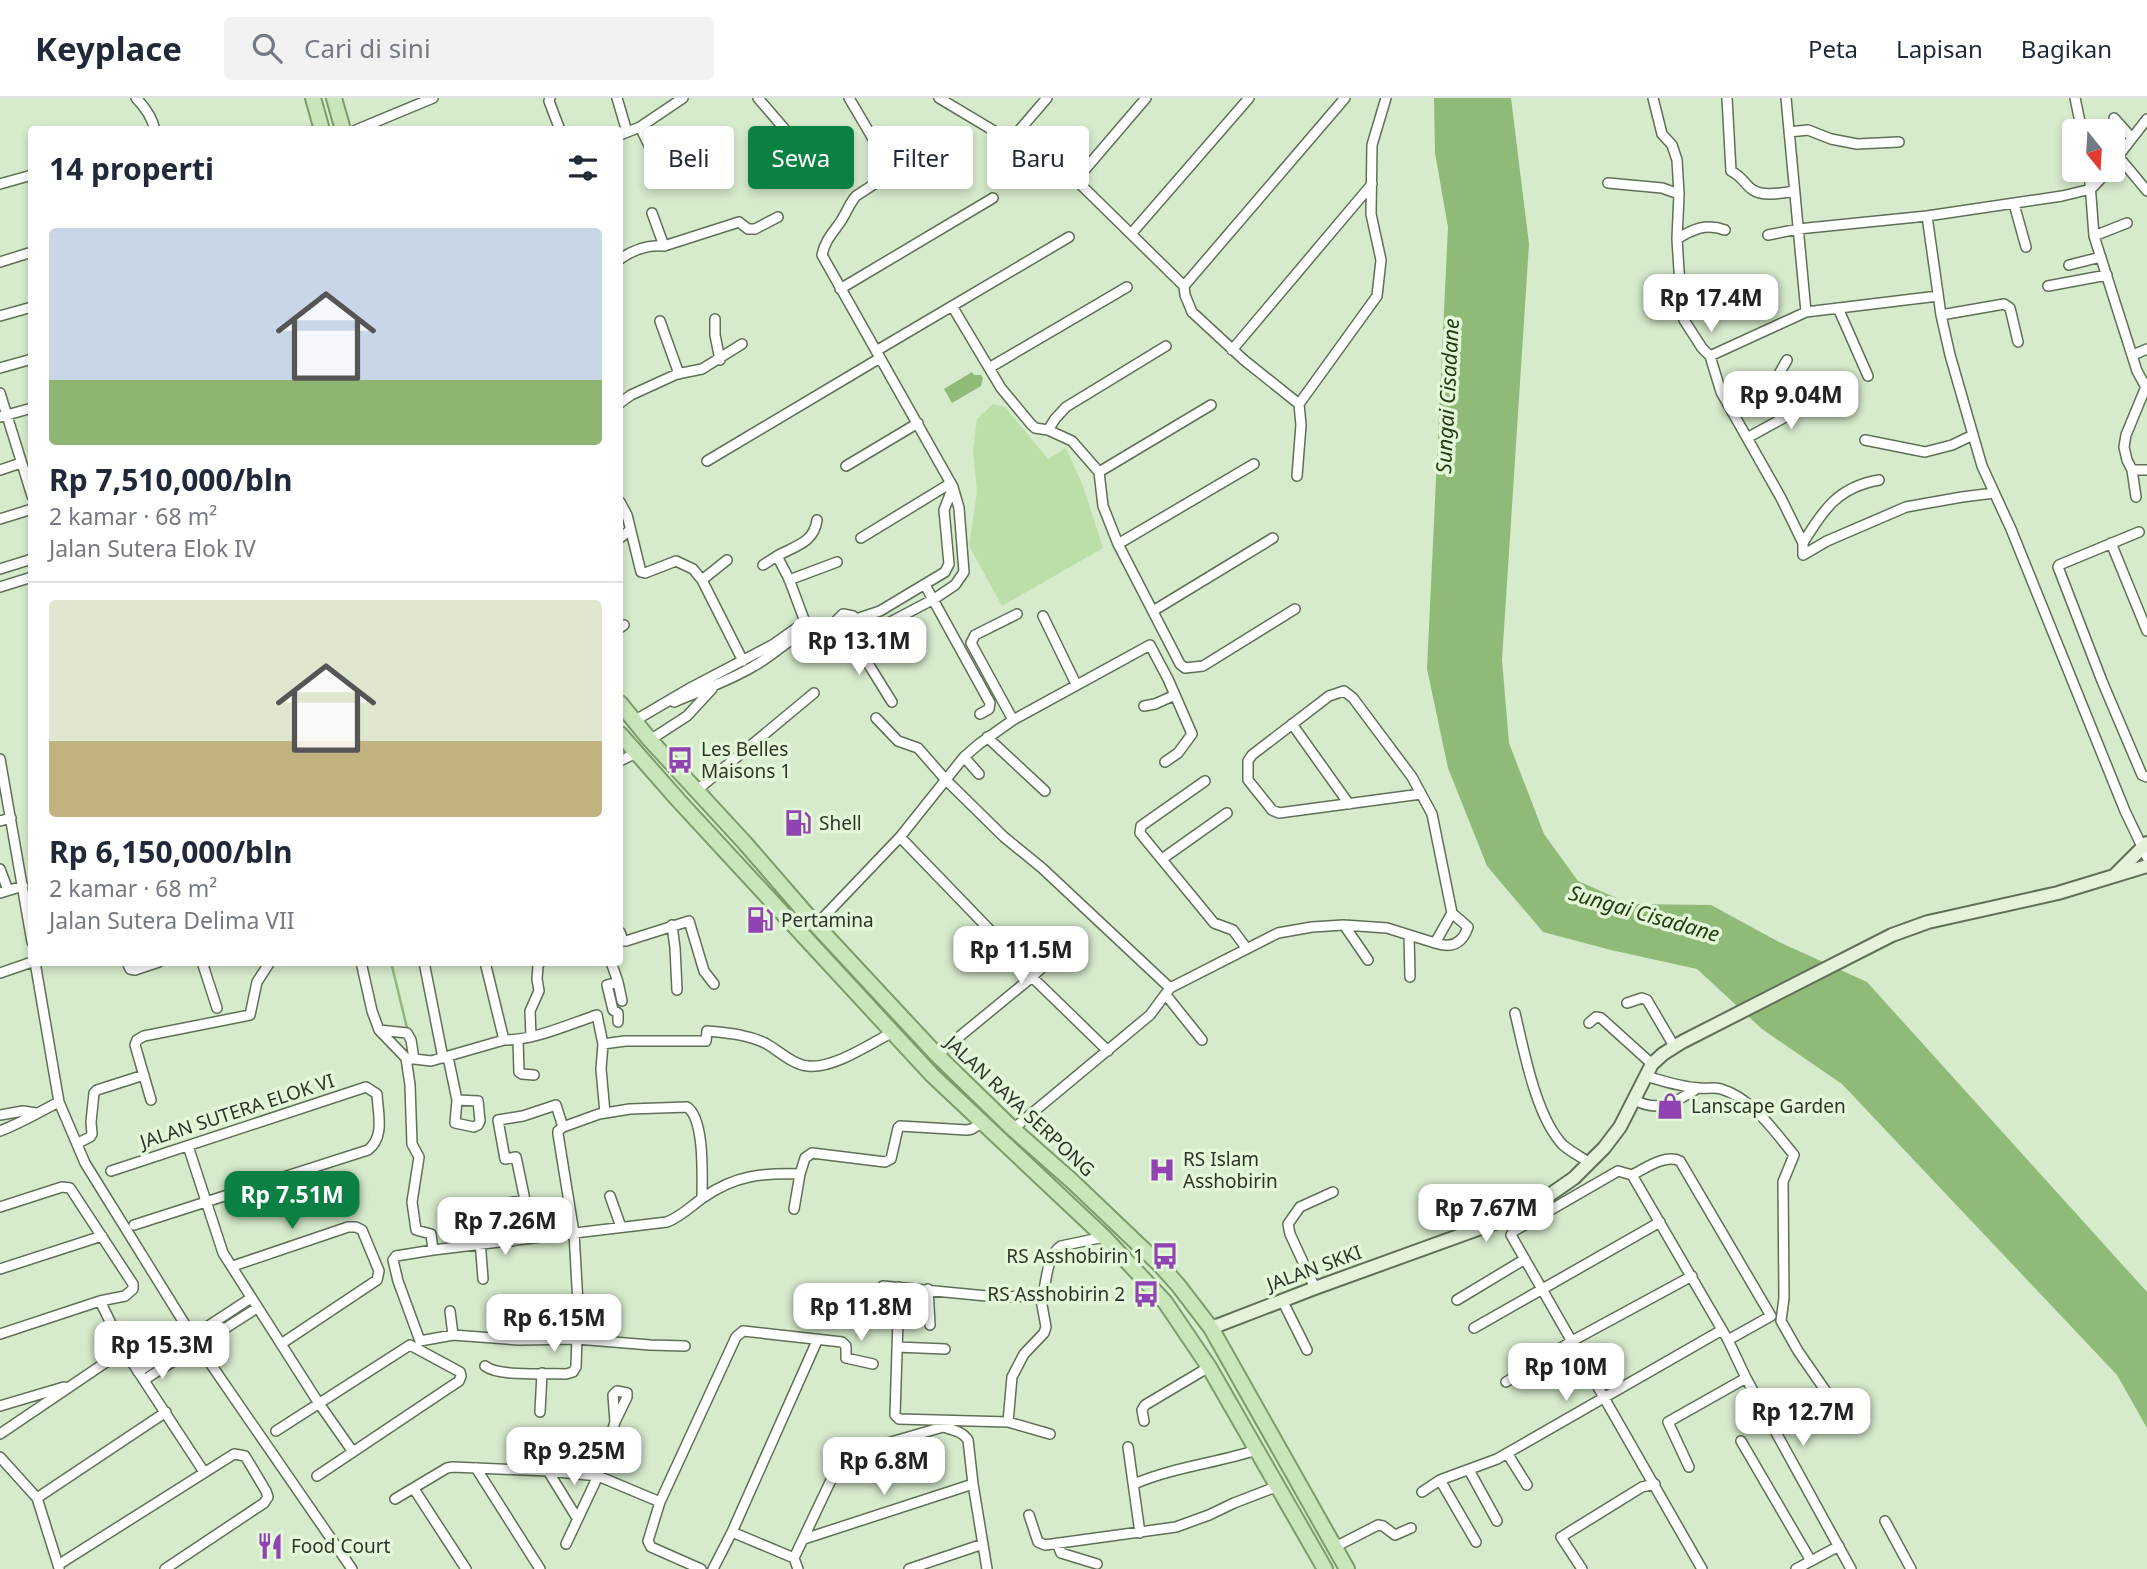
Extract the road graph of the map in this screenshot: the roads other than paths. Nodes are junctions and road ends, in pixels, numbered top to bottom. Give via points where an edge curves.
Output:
1 (136, 98) edge
2 (313, 98) edge
3 (334, 98) edge
4 (433, 98) edge
5 (550, 98) edge
6 (617, 98) edge
7 (683, 98) edge
8 (758, 98) edge
9 (849, 98) edge
10 (1046, 98) edge
11 (1146, 98) edge
12 (1249, 98) edge
13 (1345, 98) edge
14 (1386, 98) edge
15 (1653, 98) edge
16 (1786, 98) edge
17 (2075, 98) edge
18 (1730, 99) edge
19 (945, 100) edge
20 (2114, 118) dead end
21 (2147, 118) edge
22 (2079, 119) edge
23 (154, 126) edge
24 (321, 126) edge
25 (342, 126) edge
26 (366, 126) edge
27 (559, 126) edge
28 (622, 126) edge
29 (782, 126) edge
30 (987, 126) edge
31 (1023, 126) edge
32 (640, 127) junction
33 (868, 131) edge
34 (1789, 132) junction
35 (623, 133) edge
36 (644, 135) edge
37 (2132, 137) junction
38 (1899, 142) dead end
39 (2125, 146) edge
40 (1089, 165) edge
41 (2125, 170) edge
42 (28, 176) edge
43 (2091, 182) edge
44 (2098, 182) edge
45 (1608, 183) dead end
46 (0, 184) edge
47 (1372, 184) junction
48 (868, 188) edge
49 (1085, 189) edge
50 (2091, 189) junction
51 (1794, 191) junction
52 (2147, 191) edge
53 (1679, 194) junction
54 (993, 198) dead end
55 (2014, 204) junction
56 (652, 213) dead end
57 (1927, 216) junction
58 (778, 217) dead end
59 (2126, 223) dead end
60 (1798, 229) junction
61 (1725, 230) dead end
62 (1131, 234) junction
63 (1768, 235) dead end
64 (2094, 236) junction
65 (1069, 237) dead end
66 (1676, 239) junction
67 (664, 246) junction
68 (2026, 247) dead end
69 (28, 253) edge
70 (623, 257) edge
71 (2101, 257) junction
72 (0, 262) edge
73 (2069, 265) dead end
74 (2107, 275) junction
75 (1184, 286) junction
76 (2048, 286) dead end
77 (1127, 287) dead end
78 (840, 289) junction
79 (1938, 296) junction
80 (952, 306) junction
81 (28, 308) edge
82 (1838, 308) junction
83 (1806, 313) junction
84 (1941, 315) junction
85 (0, 316) edge
86 (715, 318) dead end
87 (660, 321) dead end
88 (2018, 342) dead end
89 (742, 344) dead end
90 (1166, 346) dead end
91 (2147, 349) edge
92 (1232, 350) junction
93 (878, 354) junction
94 (2133, 355) junction
95 (1710, 356) junction
96 (28, 360) edge
97 (720, 360) junction
98 (1787, 360) dead end
99 (0, 368) edge
100 (989, 368) junction
101 (679, 374) junction
102 (1868, 376) dead end
103 (2146, 389) edge
104 (1814, 390) dead end
105 (0, 393) edge
106 (623, 401) edge
107 (1298, 404) junction
108 (1211, 405) dead end
109 (28, 409) edge
110 (1732, 412) junction
111 (4, 416) edge
112 (918, 423) junction
113 (1048, 430) junction
114 (1973, 435) junction
115 (1747, 438) junction
116 (1865, 440) dead end
117 (707, 461) dead end
118 (22, 463) junction
119 (1254, 464) dead end
120 (846, 466) dead end
121 (0, 470) edge
122 (2132, 470) junction
123 (2147, 470) edge
124 (1099, 472) junction
125 (1297, 477) dead end
126 (1879, 480) dead end
127 (28, 483) edge
128 (952, 485) junction
129 (1994, 493) junction
130 (2136, 497) dead end
131 (623, 508) edge
132 (28, 510) edge
133 (0, 519) edge
134 (817, 520) dead end
135 (630, 530) junction
136 (2139, 532) dead end
137 (623, 536) edge
138 (861, 538) dead end
139 (1273, 538) dead end
140 (1803, 543) junction
141 (2112, 543) junction
142 (1118, 544) junction
143 (777, 556) junction
144 (28, 560) edge
145 (727, 560) dead end
146 (837, 562) dead end
147 (763, 565) dead end
148 (0, 569) edge
149 (28, 577) edge
150 (702, 580) junction
151 (789, 580) junction
152 (925, 585) junction
153 (0, 587) edge
154 (934, 598) junction
155 (1296, 609) dead end
156 (1153, 611) junction
157 (1017, 614) dead end
158 (1043, 616) dead end
159 (856, 619) junction
160 (835, 626) junction
161 (2147, 631) edge
162 (853, 634) junction
163 (743, 661) junction
164 (1076, 684) junction
165 (714, 688) junction
166 (814, 693) dead end
167 (1175, 695) junction
168 (892, 702) dead end
169 (1144, 706) dead end
170 (623, 707) edge
171 (980, 714) dead end
172 (876, 718) dead end
173 (1013, 720) junction
174 (636, 723) junction
175 (1292, 724) junction
176 (987, 737) junction
177 (623, 738) edge
178 (650, 740) junction
179 (636, 753) junction
180 (964, 757) junction
181 (0, 759) edge
182 (623, 760) edge
183 (1165, 762) dead end
184 (979, 774) dead end
185 (1, 775) edge
186 (2146, 777) edge
187 (946, 780) junction
188 (1205, 781) dead end
189 (696, 791) junction
190 (1045, 791) dead end
191 (1421, 794) junction
192 (1349, 804) junction
193 (1227, 813) dead end
194 (11, 818) junction
195 (0, 821) edge
196 (900, 837) junction
197 (2145, 849) edge
198 (1162, 859) junction
199 (2147, 866) edge
200 (0, 869) edge
201 (2114, 877) junction
202 (23, 886) junction
203 (4, 892) edge
204 (1452, 913) junction
205 (28, 917) edge
206 (672, 925) junction
207 (816, 925) junction
208 (1344, 925) junction
209 (1409, 935) junction
210 (623, 939) edge
211 (1435, 943) junction
212 (1065, 946) dead end
213 (1247, 949) junction
214 (1368, 960) dead end
215 (28, 964) edge
216 (34, 966) edge
217 (203, 966) edge
218 (267, 966) edge
219 (362, 966) edge
220 (425, 966) edge
221 (486, 966) edge
222 (538, 966) edge
223 (612, 966) edge
224 (0, 973) edge
225 (1032, 977) junction
226 (1410, 977) dead end
227 (618, 982) junction
228 (714, 984) dead end
229 (677, 990) dead end
230 (1168, 992) junction
231 (622, 1001) dead end
232 (1627, 1003) dead end
233 (217, 1009) dead end
234 (1515, 1013) dead end
235 (618, 1022) dead end
236 (1589, 1023) dead end
237 (379, 1030) junction
238 (892, 1032) junction
239 (531, 1037) junction
240 (504, 1040) junction
241 (518, 1040) junction
242 (1202, 1040) dead end
243 (603, 1044) junction
244 (1678, 1044) junction
245 (1108, 1051) junction
246 (937, 1055) junction
247 (410, 1058) junction
248 (446, 1058) junction
249 (1649, 1070) junction
250 (144, 1075) junction
251 (534, 1075) dead end
252 (1698, 1088) junction
253 (457, 1100) dead end
254 (1633, 1100) junction
255 (151, 1101) dead end
256 (59, 1102) junction
257 (36, 1113) junction
258 (606, 1113) junction
259 (0, 1115) edge
260 (981, 1123) junction
261 (563, 1127) junction
262 (1013, 1129) junction
263 (0, 1130) edge
264 (78, 1143) junction
265 (187, 1146) junction
266 (1590, 1163) junction
267 (111, 1171) dead end
268 (800, 1174) junction
269 (1632, 1175) junction
270 (1333, 1192) dead end
271 (610, 1196) dead end
272 (702, 1198) junction
273 (206, 1203) junction
274 (0, 1207) edge
275 (794, 1209) dead end
276 (1104, 1211) junction
277 (478, 1214) dead end
278 (1660, 1222) junction
279 (1089, 1223) junction
280 (134, 1225) dead end
281 (621, 1227) junction
282 (574, 1233) junction
283 (102, 1236) junction
284 (1104, 1237) junction
285 (513, 1241) junction
286 (481, 1244) junction
287 (433, 1250) junction
288 (1525, 1259) junction
289 (233, 1266) junction
290 (0, 1269) edge
291 (1692, 1276) junction
292 (482, 1279) dead end
293 (883, 1286) dead end
294 (899, 1287) junction
295 (1315, 1288) junction
296 (928, 1289) junction
297 (1542, 1290) junction
298 (1040, 1294) junction
299 (251, 1298) junction
300 (1282, 1300) junction
301 (1457, 1300) dead end
302 (100, 1301) junction
303 (524, 1303) dead end
304 (578, 1304) junction
305 (257, 1308) junction
306 (450, 1311) dead end
307 (930, 1325) dead end
308 (1211, 1328) junction
309 (1474, 1328) dead end
310 (1722, 1330) junction
311 (0, 1334) edge
312 (453, 1335) junction
313 (192, 1336) junction
314 (577, 1339) junction
315 (817, 1340) junction
316 (1728, 1340) junction
317 (1572, 1341) junction
318 (281, 1344) junction
319 (685, 1346) dead end
320 (198, 1347) junction
321 (897, 1347) junction
322 (945, 1349) dead end
323 (124, 1350) junction
324 (1307, 1350) dead end
325 (873, 1364) dead end
326 (485, 1366) dead end
327 (1209, 1367) junction
328 (138, 1372) junction
329 (542, 1373) junction
330 (1746, 1378) junction
331 (144, 1381) junction
332 (1506, 1382) dead end
333 (69, 1386) junction
334 (1825, 1390) dead end
335 (1605, 1398) junction
336 (318, 1402) junction
337 (0, 1406) edge
338 (166, 1412) junction
339 (540, 1412) dead end
340 (1144, 1421) dead end
341 (615, 1422) dead end
342 (1008, 1422) junction
343 (276, 1431) dead end
344 (0, 1434) edge
345 (1050, 1434) dead end
346 (1741, 1441) dead end
347 (1128, 1447) dead end
348 (1257, 1450) junction
349 (353, 1452) junction
350 (1507, 1453) junction
351 (0, 1457) edge
352 (1689, 1467) dead end
353 (476, 1468) junction
354 (1469, 1470) junction
355 (548, 1471) junction
356 (204, 1472) junction
357 (317, 1476) dead end
358 (598, 1476) junction
359 (1440, 1480) junction
360 (973, 1484) junction
361 (1134, 1484) junction
362 (1527, 1485) dead end
363 (1655, 1485) junction
364 (1279, 1486) junction
365 (414, 1489) junction
366 (1422, 1492) dead end
367 (37, 1498) junction
368 (395, 1499) dead end
369 (660, 1502) junction
370 (1029, 1515) dead end
371 (577, 1518) junction
372 (1497, 1521) dead end
373 (1885, 1521) dead end
374 (1411, 1528) dead end
375 (732, 1532) junction
376 (1140, 1533) junction
377 (804, 1539) junction
378 (1476, 1542) dead end
379 (1057, 1543) junction
380 (566, 1544) dead end
381 (983, 1544) junction
382 (1839, 1546) junction
383 (1335, 1547) junction
384 (794, 1558) junction
385 (1811, 1561) junction
386 (1097, 1564) dead end
387 (677, 1565) edge
388 (58, 1567) edge
389 (688, 1567) edge
390 (1320, 1567) edge
391 (165, 1569) edge
392 (352, 1569) edge
393 (466, 1569) edge
394 (540, 1569) edge
395 (701, 1569) edge
396 (713, 1569) edge
397 (798, 1569) edge
398 (909, 1569) edge
399 (987, 1569) edge
400 (1347, 1569) edge
401 (1582, 1569) edge
402 (1702, 1569) edge
403 (1796, 1569) edge
404 (1851, 1569) edge
405 (1911, 1569) edge

1 - 23 street
2 - 24 main road
3 - 25 main road
4 - 26 street
5 - 27 street
6 - 28 street
7 - 32 street
8 - 29 street
9 - 33 street
10 - 31 street
11 - 40 street
12 - 62 street
13 - 75 street
14 - 47 street via 1372,145
15 - 53 street via 1662,134 1677,160
16 - 34 street
17 - 22 street
18 - 51 street via 1731,171 1752,190
19 - 30 street
20 - 37 street
21 - 37 street
32 - 35 street
32 - 36 street
34 - 38 street via 1808,130 1857,144
34 - 51 street
37 - 39 street
41 - 52 street
42 - 46 street
43 - 50 street
44 - 50 street
45 - 53 street
47 - 92 street
47 - 107 street via 1371,214 1381,260 1377,296
48 - 78 street via 856,196 823,246 822,255
49 - 62 street
50 - 55 street
50 - 64 street
51 - 60 street
53 - 66 street
54 - 78 street
55 - 57 street
55 - 68 street
56 - 67 street
57 - 60 street
57 - 79 street
58 - 67 street via 755,229 740,222
59 - 64 street
60 - 63 street
60 - 83 street
61 - 66 street via 1703,227
62 - 75 street
64 - 71 street
65 - 80 street
66 - 95 street via 1684,320
67 - 70 street via 630,251
69 - 72 street
71 - 73 street
71 - 74 street
74 - 76 street
74 - 94 street
75 - 92 street via 1192,312
77 - 100 street
78 - 93 street
79 - 82 street
79 - 84 street
80 - 93 street
80 - 100 street
81 - 85 street
82 - 83 street
82 - 102 street
83 - 95 street
84 - 88 street via 2004,304 2010,308
84 - 114 street
86 - 97 street
87 - 101 street
89 - 97 street
90 - 113 street via 1066,407
91 - 94 street
92 - 107 street
93 - 112 street
93 - 117 street
94 - 103 street
95 - 110 street
96 - 99 street
97 - 101 street
98 - 110 street via 1772,386
100 - 113 street via 1030,423
101 - 106 street
103 - 122 street via 2126,435 2124,447
104 - 115 street via 1799,400 1789,415
105 - 111 street
107 - 125 street
108 - 124 street
109 - 111 street
110 - 115 street
111 - 118 street
112 - 120 street
112 - 128 street
113 - 124 street via 1072,441
114 - 116 street via 1925,452
114 - 129 street
115 - 140 street
118 - 121 street
118 - 127 street
119 - 142 street
122 - 123 street
122 - 130 street
124 - 142 street via 1103,506
126 - 140 street via 1842,493
128 - 138 street
128 - 152 street via 944,510 949,564
128 - 154 street via 959,508 964,572
129 - 140 street via 1906,507 1803,555
129 - 197 street
131 - 135 street
132 - 133 street
134 - 143 street via 814,534
135 - 137 street
135 - 150 street via 641,572 676,561 693,569
136 - 141 street
139 - 156 street
141 - 161 street
141 - 186 street via 2058,567
142 - 156 street
143 - 147 street
143 - 151 street
144 - 148 street
145 - 150 street
146 - 151 street
149 - 153 street
150 - 163 street
151 - 163 street via 805,622
152 - 154 street
152 - 159 street
154 - 162 street via 868,633
154 - 171 street via 990,703
155 - 156 street via 1196,668 1181,664
157 - 173 street via 975,635 971,643
158 - 164 street
159 - 160 street via 843,614
159 - 162 street
160 - 162 street via 841,635
160 - 165 street via 805,631
162 - 168 street
163 - 174 street
164 - 167 street via 1150,645
164 - 173 street
165 - 174 street via 676,701
165 - 178 street via 687,716
166 - 189 street
167 - 169 street
167 - 183 street via 1192,734
170 - 174 main road, JALAN RAYA SERPONG
172 - 187 street via 898,741 918,748
173 - 176 street
174 - 178 main road, JALAN RAYA SERPONG
175 - 191 street via 1329,696 1344,691
175 - 192 street
175 - 192 street via 1250,758 1248,780 1279,813
176 - 180 street
176 - 190 street
177 - 179 main road, JALAN RAYA SERPONG
178 - 189 main road, JALAN RAYA SERPONG
179 - 182 street
179 - 238 main road, JALAN RAYA SERPONG
180 - 184 street
180 - 187 street
181 - 185 street
185 - 194 street
187 - 196 street
187 - 230 street
188 - 198 street via 1141,826 1144,840
189 - 207 main road, JALAN RAYA SERPONG
191 - 192 street
191 - 204 street via 1432,814
193 - 198 street
194 - 195 street
194 - 202 street
196 - 207 street
196 - 225 street
197 - 201 main road
198 - 213 street via 1214,923 1233,930
199 - 201 main road, JALAN SKKI
200 - 203 street
201 - 244 main road, JALAN SKKI via 1892,935
202 - 203 street
202 - 205 street
204 - 211 street
204 - 211 street via 1466,924 1466,933 1452,946
206 - 210 street
206 - 228 street via 689,920 704,971
206 - 229 street
207 - 246 main road, JALAN RAYA SERPONG
208 - 209 street via 1387,928
208 - 213 street via 1294,929
208 - 214 street
209 - 211 street
209 - 226 street
212 - 225 street
213 - 230 street
215 - 224 street
216 - 256 street
217 - 233 street
218 - 250 street via 257,982 250,1015 139,1038 135,1045
219 - 237 street
220 - 248 street
221 - 240 street
222 - 239 street via 539,991 530,1011
223 - 227 street
225 - 245 street
225 - 246 street
227 - 231 street
227 - 235 street via 607,985
230 - 242 street
230 - 245 street via 1150,1015
232 - 244 street via 1647,1000
234 - 266 street via 1537,1097 1550,1126 1565,1147
236 - 249 street via 1601,1017
237 - 247 street
237 - 247 street via 407,1033
238 - 243 street via 839,1060 807,1066 762,1042 727,1032 707,1031 706,1041
238 - 260 main road, JALAN RAYA SERPONG
239 - 241 street
239 - 243 street via 597,1015
240 - 241 street
240 - 248 street
241 - 251 street via 519,1072
243 - 258 street
244 - 249 main road, JALAN SKKI
245 - 262 street
246 - 262 main road, JALAN RAYA SERPONG
247 - 248 street
247 - 287 street via 412,1144 419,1157 412,1206 416,1230 431,1234
248 - 253 street
249 - 252 street via 1665,1082
249 - 254 main road, JALAN SKKI
250 - 255 street
250 - 264 street via 94,1093 92,1134
252 - 254 street via 1657,1106
252 - 334 street via 1720,1089 1743,1101 1794,1155 1783,1182 1781,1321
254 - 266 main road, JALAN SKKI via 1620,1127
256 - 257 street
256 - 264 street
257 - 259 street
257 - 263 street
258 - 261 street
258 - 272 street via 692,1110 703,1153
260 - 268 street via 967,1130 904,1125 898,1128 888,1161 813,1153 805,1158
260 - 279 main road, JALAN RAYA SERPONG
261 - 282 street via 558,1135
261 - 285 street via 556,1105 498,1120 505,1159 516,1157 525,1200 508,1203
262 - 276 main road, JALAN RAYA SERPONG
264 - 313 street via 85,1163
265 - 267 street, JALAN SUTERA ELOK VI
265 - 273 street
265 - 273 street, JALAN SUTERA ELOK VI via 366,1087 377,1094 379,1136 368,1150
266 - 295 main road, JALAN SKKI via 1557,1191 1500,1221
268 - 272 street via 742,1177
268 - 275 street
269 - 278 street
269 - 288 street via 1618,1171 1514,1231 1511,1235
269 - 316 street via 1671,1158 1680,1161 1771,1316
270 - 295 street via 1300,1207 1289,1224
271 - 281 street
272 - 281 street via 667,1222
273 - 280 street
273 - 289 street via 217,1242
274 - 283 street via 70,1188
276 - 279 main road
276 - 308 main road, JALAN RAYA SERPONG via 1160,1265
277 - 286 street
278 - 291 street
278 - 297 street
279 - 284 main road, JALAN RAYA SERPONG
281 - 282 street
282 - 285 street
282 - 304 street
283 - 290 street
283 - 302 street via 133,1284 129,1294
284 - 298 street via 1056,1249
284 - 327 main road, JALAN RAYA SERPONG via 1165,1302
285 - 286 street
286 - 287 street
286 - 292 street
287 - 312 street via 393,1259 398,1281 420,1341
288 - 297 street
288 - 301 street
289 - 299 street
289 - 318 street via 348,1227 362,1230 379,1278
291 - 310 street
291 - 317 street
293 - 294 street
294 - 296 street
294 - 321 street
295 - 300 main road, JALAN SKKI
296 - 298 street via 997,1297
296 - 307 street
297 - 309 street
297 - 317 street
298 - 342 street via 1046,1327 1012,1377
299 - 305 street
299 - 313 street
300 - 308 main road, JALAN SKKI
300 - 324 street
302 - 311 street
302 - 323 street
303 - 304 street
304 - 314 street
305 - 318 street
305 - 320 street
306 - 312 street
308 - 383 main road, JALAN RAYA SERPONG
310 - 316 street
310 - 335 street
312 - 314 street
313 - 320 street
313 - 328 street
314 - 319 street
314 - 329 street via 573,1372
315 - 325 street via 842,1342 850,1360
315 - 369 street via 740,1332
315 - 375 street
316 - 330 street
317 - 332 street
317 - 335 street
318 - 336 street
320 - 331 street
320 - 392 street
321 - 322 street
321 - 342 street via 895,1415 899,1419
323 - 328 street
323 - 333 street
326 - 329 street via 504,1372
327 - 340 street via 1145,1405
327 - 348 main road, JALAN RAYA SERPONG
328 - 331 street
329 - 339 street
330 - 352 street via 1668,1422
330 - 382 street
331 - 338 street
333 - 337 street
333 - 344 street
335 - 350 street
335 - 363 street
336 - 343 street
336 - 349 street
336 - 349 street via 410,1345 460,1372 459,1381
338 - 356 street
338 - 367 street
341 - 358 street
342 - 345 street
346 - 385 street
347 - 361 street
348 - 361 street
348 - 364 main road, JALAN RAYA SERPONG
349 - 357 street
350 - 354 street
350 - 362 street
351 - 367 street
353 - 355 street
353 - 365 street via 447,1468
353 - 394 street
354 - 359 street
354 - 372 street
355 - 358 street
355 - 371 street
356 - 388 street
356 - 391 street via 240,1454 268,1497
358 - 369 street
358 - 371 street
359 - 366 street
359 - 378 street
360 - 377 street
360 - 377 street via 968,1440 943,1427 846,1455 837,1465
360 - 381 street
361 - 376 street
363 - 401 street via 1642,1487 1561,1536
363 - 402 street
364 - 376 street via 1187,1523
364 - 390 main road, JALAN RAYA SERPONG
365 - 368 street
365 - 393 street
367 - 388 street
369 - 387 street via 649,1545
370 - 379 street via 1038,1542
371 - 380 street
373 - 405 street
374 - 383 street via 1395,1535 1378,1525
375 - 384 street
375 - 396 street
376 - 379 street
377 - 384 street
379 - 386 street via 1061,1553
381 - 398 street
381 - 399 street
382 - 385 street
382 - 404 street
383 - 400 main road, JALAN RAYA SERPONG
384 - 397 street
385 - 403 street
387 - 389 street
389 - 395 street

